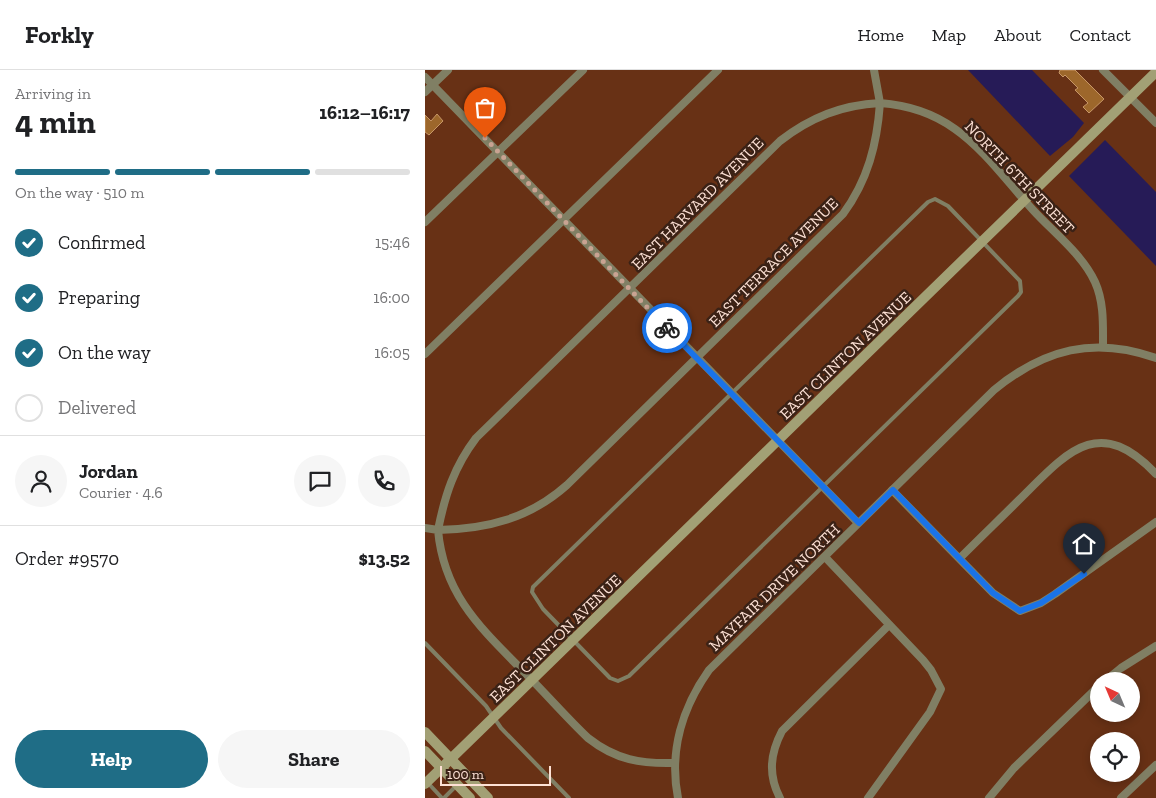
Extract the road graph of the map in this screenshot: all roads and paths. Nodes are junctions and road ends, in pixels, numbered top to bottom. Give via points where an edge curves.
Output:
1 (448, 70) edge
2 (583, 70) edge
3 (717, 70) edge
4 (874, 70) edge
5 (1103, 70) edge
6 (1156, 72) edge
7 (425, 77) edge
8 (433, 85) junction
9 (425, 92) edge
10 (1130, 98) junction
11 (880, 103) junction
12 (1156, 123) edge
13 (498, 152) junction
14 (1025, 200) junction
15 (563, 220) junction
16 (425, 222) edge
17 (982, 242) junction
18 (630, 288) junction
19 (1103, 346) junction
20 (425, 354) edge
21 (696, 358) junction
22 (1156, 358) edge
23 (732, 395) junction
24 (778, 441) junction
25 (1156, 474) edge
26 (822, 486) junction
27 (893, 490) junction
28 (1156, 522) edge
29 (859, 523) junction
30 (425, 528) edge
31 (439, 530) junction
32 (825, 557) junction
33 (960, 558) junction
34 (889, 625) junction
35 (574, 640) junction
36 (425, 643) edge
37 (1156, 646) edge
38 (1116, 672) edge
39 (532, 680) junction
40 (1090, 695) edge
41 (494, 718) junction
42 (425, 732) edge
43 (425, 751) edge
44 (452, 759) junction
45 (675, 763) junction
46 (1156, 765) edge
47 (442, 768) junction
48 (426, 783) edge
49 (457, 785) junction
50 (443, 798) edge
51 (470, 798) edge
52 (488, 798) edge
53 (569, 798) edge
54 (678, 798) edge
55 (781, 798) edge
56 (868, 798) edge
57 (989, 798) edge
58 (1121, 798) edge

1 - 8 street
2 - 13 street
3 - 15 street
4 - 11 street
5 - 10 street
6 - 10 main road, EAST CLINTON AVENUE
7 - 8 street
8 - 9 street
8 - 13 street
10 - 12 street
10 - 14 main road, EAST CLINTON AVENUE
11 - 14 street, NORTH 6TH STREET via 917,110 955,129
11 - 18 street, EAST HARVARD AVENUE via 843,107 795,129
11 - 21 street, EAST TERRACE AVENUE via 876,144 852,201 830,228
13 - 15 street
13 - 16 street
14 - 17 main road, EAST CLINTON AVENUE
14 - 19 street, NORTH 6TH STREET via 1090,272 1100,294
15 - 18 street
15 - 20 street
17 - 23 lane via 948,206 940,200 931,200
17 - 24 main road, EAST CLINTON AVENUE
17 - 26 lane via 1020,281 1021,292
18 - 21 street
18 - 31 street, EAST HARVARD AVENUE via 476,438 450,480
19 - 22 street
19 - 27 street, MAYFAIR DRIVE NORTH via 1050,356 1021,370 995,390
21 - 23 street
21 - 31 street, EAST TERRACE AVENUE via 567,485 542,504 517,518 485,526
23 - 24 street
23 - 35 lane via 533,586 532,592 543,609
24 - 26 street
24 - 35 main road, EAST CLINTON AVENUE
25 - 33 street via 1143,460 1123,448 1104,444 1081,447 1058,461
26 - 29 street
26 - 35 lane via 626,679 610,678
27 - 29 street, MAYFAIR DRIVE NORTH
27 - 33 street
28 - 33 street via 1055,594 1020,611 993,593
29 - 32 street, MAYFAIR DRIVE NORTH
30 - 31 street, EAST TERRACE AVENUE
31 - 39 street, EAST HARVARD AVENUE via 446,571 464,607
32 - 34 street
32 - 45 street, MAYFAIR DRIVE NORTH via 706,674 684,713
34 - 55 street via 782,732 774,747 771,765 774,785
34 - 56 street via 931,670 941,689 930,712
35 - 39 main road, EAST CLINTON AVENUE
36 - 41 lane
37 - 38 street
39 - 41 main road, EAST CLINTON AVENUE
39 - 45 street, EAST HARVARD AVENUE via 588,738 609,753 633,762
40 - 57 street via 1014,768
41 - 44 main road, EAST CLINTON AVENUE
41 - 53 lane
42 - 44 main road
43 - 47 main road
44 - 47 main road, EAST CLINTON AVENUE
44 - 52 main road
45 - 54 street, MAYFAIR DRIVE NORTH
46 - 58 street
47 - 48 main road, EAST CLINTON AVENUE
47 - 49 main road
48 - 50 lane
49 - 50 lane
49 - 51 main road

